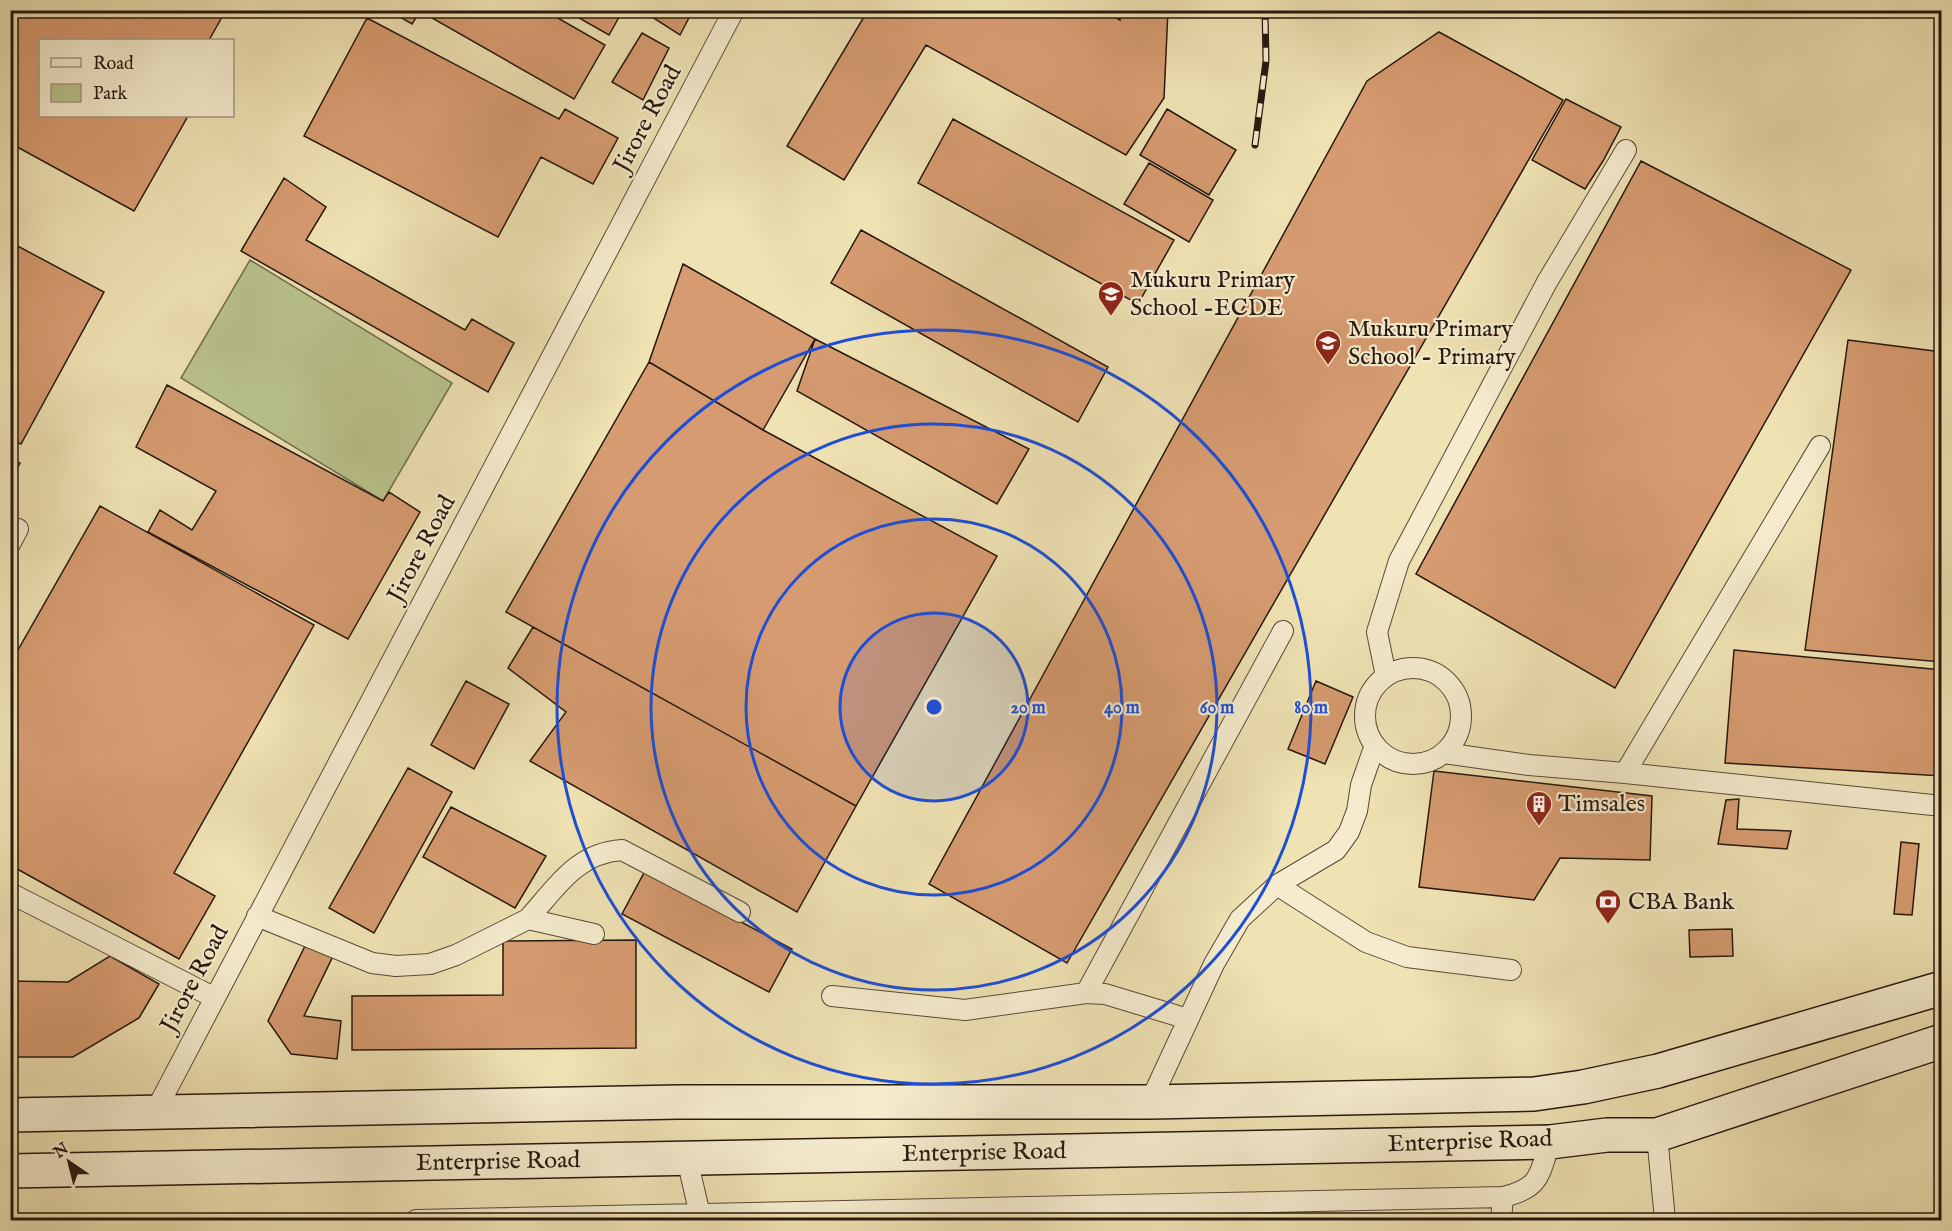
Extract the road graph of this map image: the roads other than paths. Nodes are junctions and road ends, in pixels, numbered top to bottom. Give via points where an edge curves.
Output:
1 (734, 10) edge
2 (1626, 150) dead end
3 (1820, 446) dead end
4 (1283, 630) dead end
5 (1386, 676) junction
6 (1375, 745) junction
7 (1444, 753) junction
8 (1625, 772) junction
9 (1941, 806) edge
10 (1277, 885) junction
11 (10, 893) edge
12 (740, 912) dead end
13 (257, 916) junction
14 (528, 919) junction
15 (594, 934) dead end
16 (1511, 970) dead end
17 (1941, 988) edge
18 (1086, 993) junction
19 (832, 996) dead end
20 (214, 998) junction
21 (1188, 1019) junction
22 (1941, 1041) edge
23 (1150, 1102) junction
24 (155, 1112) junction
25 (10, 1115) edge
26 (1657, 1135) junction
27 (1550, 1142) junction
28 (687, 1159) junction
29 (10, 1171) edge
30 (1503, 1197) junction
31 (1242, 1211) edge
32 (700, 1215) junction
33 (416, 1221) edge
34 (1502, 1221) edge
35 (1665, 1221) edge

1 - 13 lane, Jirore Road
2 - 5 lane via 1547,282 1399,561 1377,632
3 - 8 lane
4 - 18 lane
5 - 6 lane via 1369,696 1366,709 1369,734
5 - 7 lane via 1398,670 1424,669 1447,682 1460,705 1461,718 1459,731
6 - 7 lane via 1390,758 1408,764 1426,762
6 - 10 lane via 1349,832 1336,850
7 - 8 lane via 1529,765
8 - 9 lane
10 - 16 lane via 1366,942 1407,957
10 - 21 lane via 1240,919
11 - 20 lane
12 - 14 lane via 622,850 607,851 575,866
13 - 14 lane via 372,963 396,966 430,964 456,955
13 - 20 lane, Jirore Road
14 - 15 lane
17 - 23 main road, Enterprise Road via 1658,1071 1583,1087 1534,1094
18 - 19 lane via 965,1010
18 - 21 lane via 1105,994
20 - 24 lane, Jirore Road
21 - 23 lane
22 - 26 main road, Enterprise Road
23 - 24 main road, Enterprise Road via 679,1102
24 - 25 main road, Enterprise Road
26 - 27 main road, Enterprise Road via 1607,1135
26 - 35 lane
27 - 28 main road, Enterprise Road
27 - 30 lane via 1538,1179 1528,1189
28 - 29 main road, Enterprise Road
28 - 32 lane
30 - 31 lane
30 - 34 lane
31 - 32 lane
32 - 33 lane

